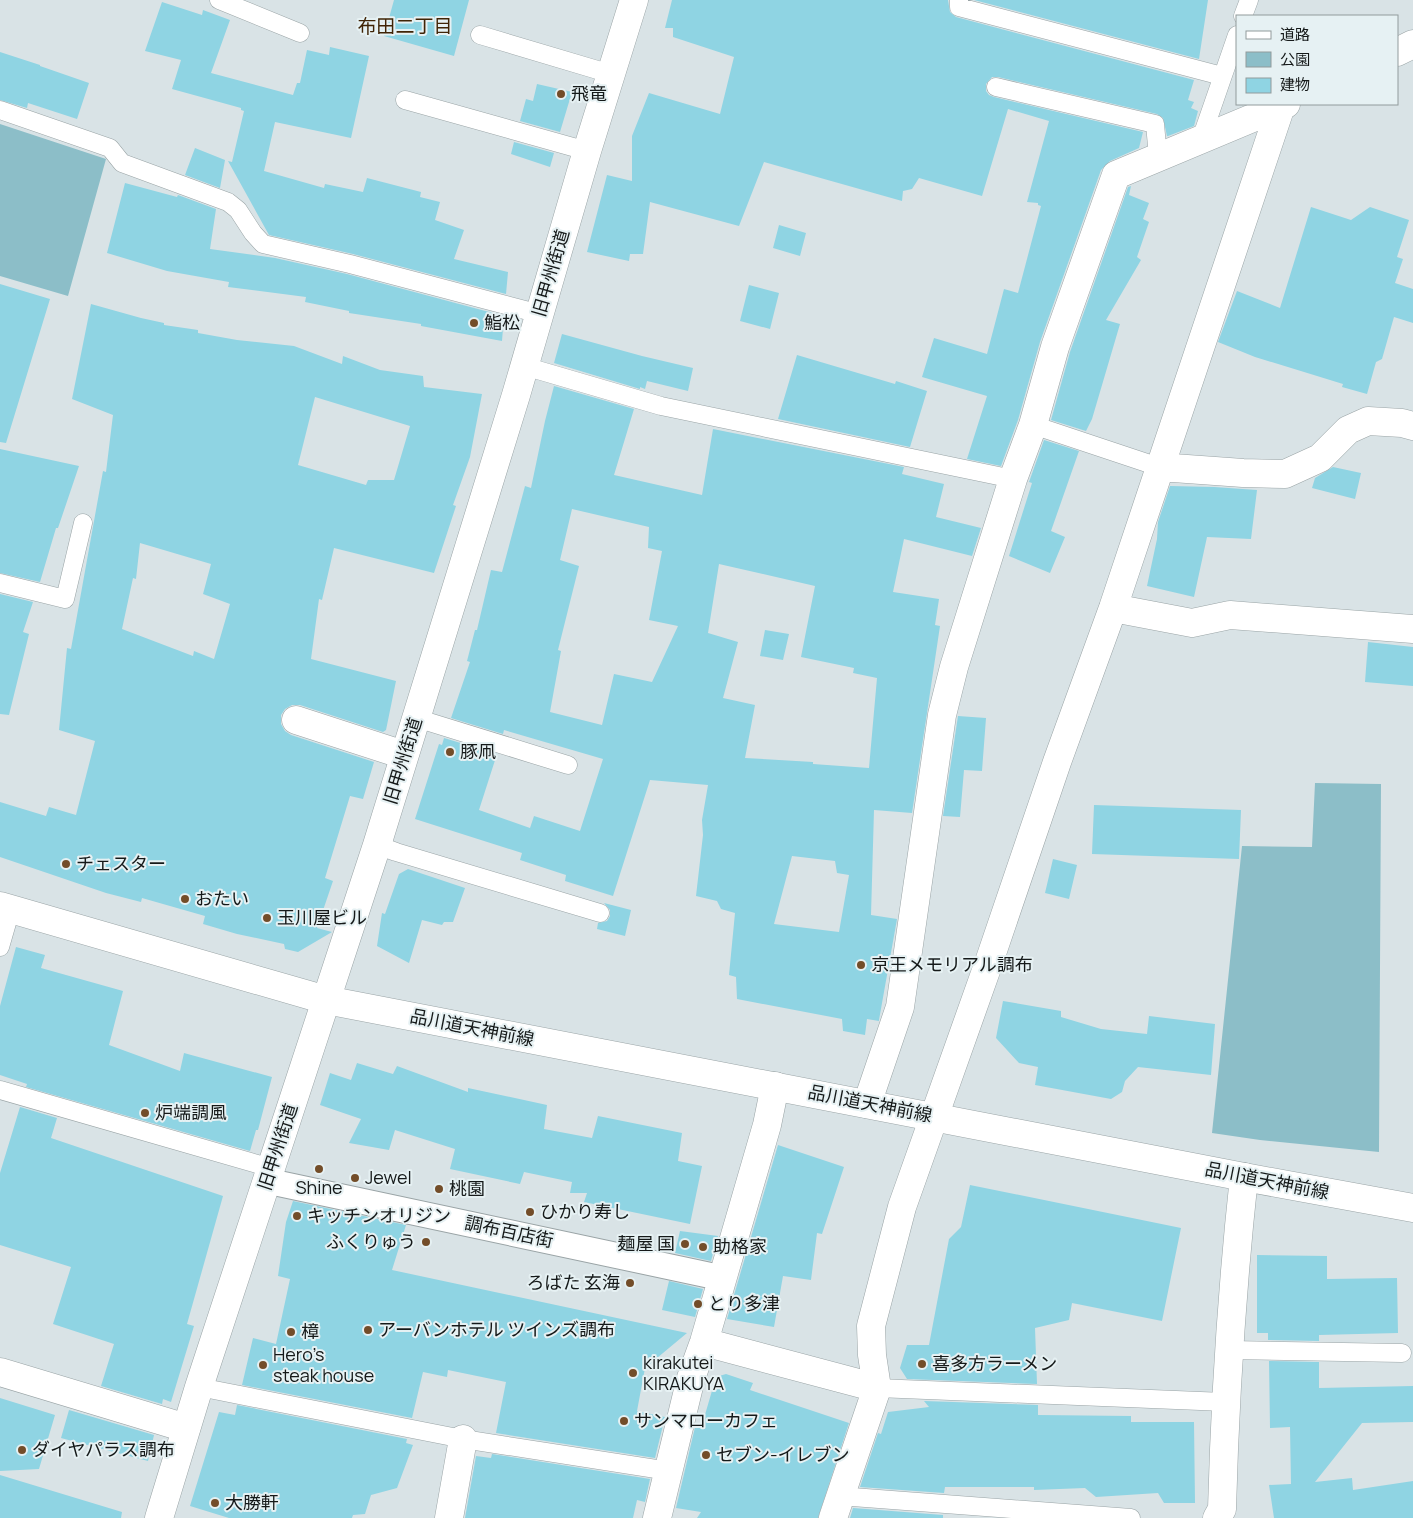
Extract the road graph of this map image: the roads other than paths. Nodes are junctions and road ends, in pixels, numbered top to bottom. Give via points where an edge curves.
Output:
1 (220, 0) edge
2 (634, 0) edge
3 (960, 0) edge
4 (1249, 0) edge
5 (1243, 15) edge
6 (300, 34) dead end
7 (480, 36) dead end
8 (1236, 38) edge
9 (1413, 44) edge
10 (1398, 52) edge
11 (611, 74) junction
12 (1222, 76) junction
13 (996, 87) dead end
14 (405, 100) dead end
15 (1284, 105) edge
16 (0, 110) edge
17 (1200, 139) junction
18 (587, 151) junction
19 (1158, 157) junction
20 (540, 314) junction
21 (524, 366) junction
22 (1033, 425) junction
23 (1413, 426) edge
24 (1159, 467) junction
25 (1013, 479) junction
26 (83, 523) dead end
27 (0, 583) edge
28 (1113, 608) junction
29 (1413, 629) edge
30 (416, 718) junction
31 (296, 720) dead end
32 (404, 755) junction
33 (568, 765) dead end
34 (377, 844) junction
35 (5, 908) edge
36 (600, 914) dead end
37 (0, 947) edge
38 (326, 1000) junction
39 (774, 1086) junction
40 (0, 1090) edge
41 (867, 1104) junction
42 (934, 1116) junction
43 (269, 1174) junction
44 (1244, 1177) junction
45 (1413, 1208) edge
46 (722, 1278) junction
47 (704, 1342) junction
48 (1228, 1350) junction
49 (1402, 1353) dead end
50 (0, 1372) edge
51 (199, 1387) junction
52 (877, 1388) junction
53 (1225, 1402) junction
54 (186, 1428) junction
55 (463, 1439) junction
56 (669, 1471) junction
57 (836, 1507) edge
58 (158, 1518) edge
59 (449, 1518) edge
60 (656, 1518) edge
61 (1131, 1518) edge
62 (1217, 1518) edge

1 - 6 lane
2 - 11 street, 旧甲州街道
3 - 12 lane via 959,7
4 - 5 lane
7 - 11 lane
8 - 12 lane
9 - 10 street
11 - 18 street, 旧甲州街道
12 - 17 lane
13 - 19 lane via 1155,124
14 - 18 lane
15 - 17 street
15 - 24 street
16 - 20 lane via 110,148 122,162 228,202 238,210 263,244
17 - 19 street
18 - 20 street, 旧甲州街道
19 - 22 street via 1116,175 1055,347
20 - 21 street, 旧甲州街道
21 - 25 lane via 661,406
21 - 30 street, 旧甲州街道
22 - 24 lane
22 - 25 street
23 - 24 street via 1402,422 1368,421 1348,430 1320,458 1285,474
24 - 28 street
25 - 41 street via 942,715 900,1007
26 - 27 lane via 65,599
28 - 29 street via 1192,623 1230,615
28 - 42 street via 1056,762
30 - 32 street, 旧甲州街道
30 - 33 lane
31 - 32 street
32 - 34 street, 旧甲州街道
34 - 36 lane
34 - 38 street, 旧甲州街道
35 - 37 lane
35 - 38 street, 品川道天神前線
38 - 39 street, 品川道天神前線
38 - 43 street, 旧甲州街道
39 - 41 street, 品川道天神前線
39 - 46 street via 767,1125
40 - 43 lane
41 - 42 street, 品川道天神前線
42 - 44 street, 品川道天神前線
42 - 52 street via 902,1207 871,1326
43 - 46 street, 調布百店街
43 - 51 street, 旧甲州街道
44 - 45 street, 品川道天神前線
44 - 48 street
46 - 47 street
47 - 52 street
47 - 56 street
48 - 49 lane
48 - 53 street
50 - 54 street
51 - 54 street, 旧甲州街道
51 - 55 lane
52 - 53 lane
52 - 57 street
53 - 62 street via 1222,1509
54 - 58 street, 旧甲州街道
55 - 56 lane
55 - 59 street
56 - 60 street
57 - 61 lane

